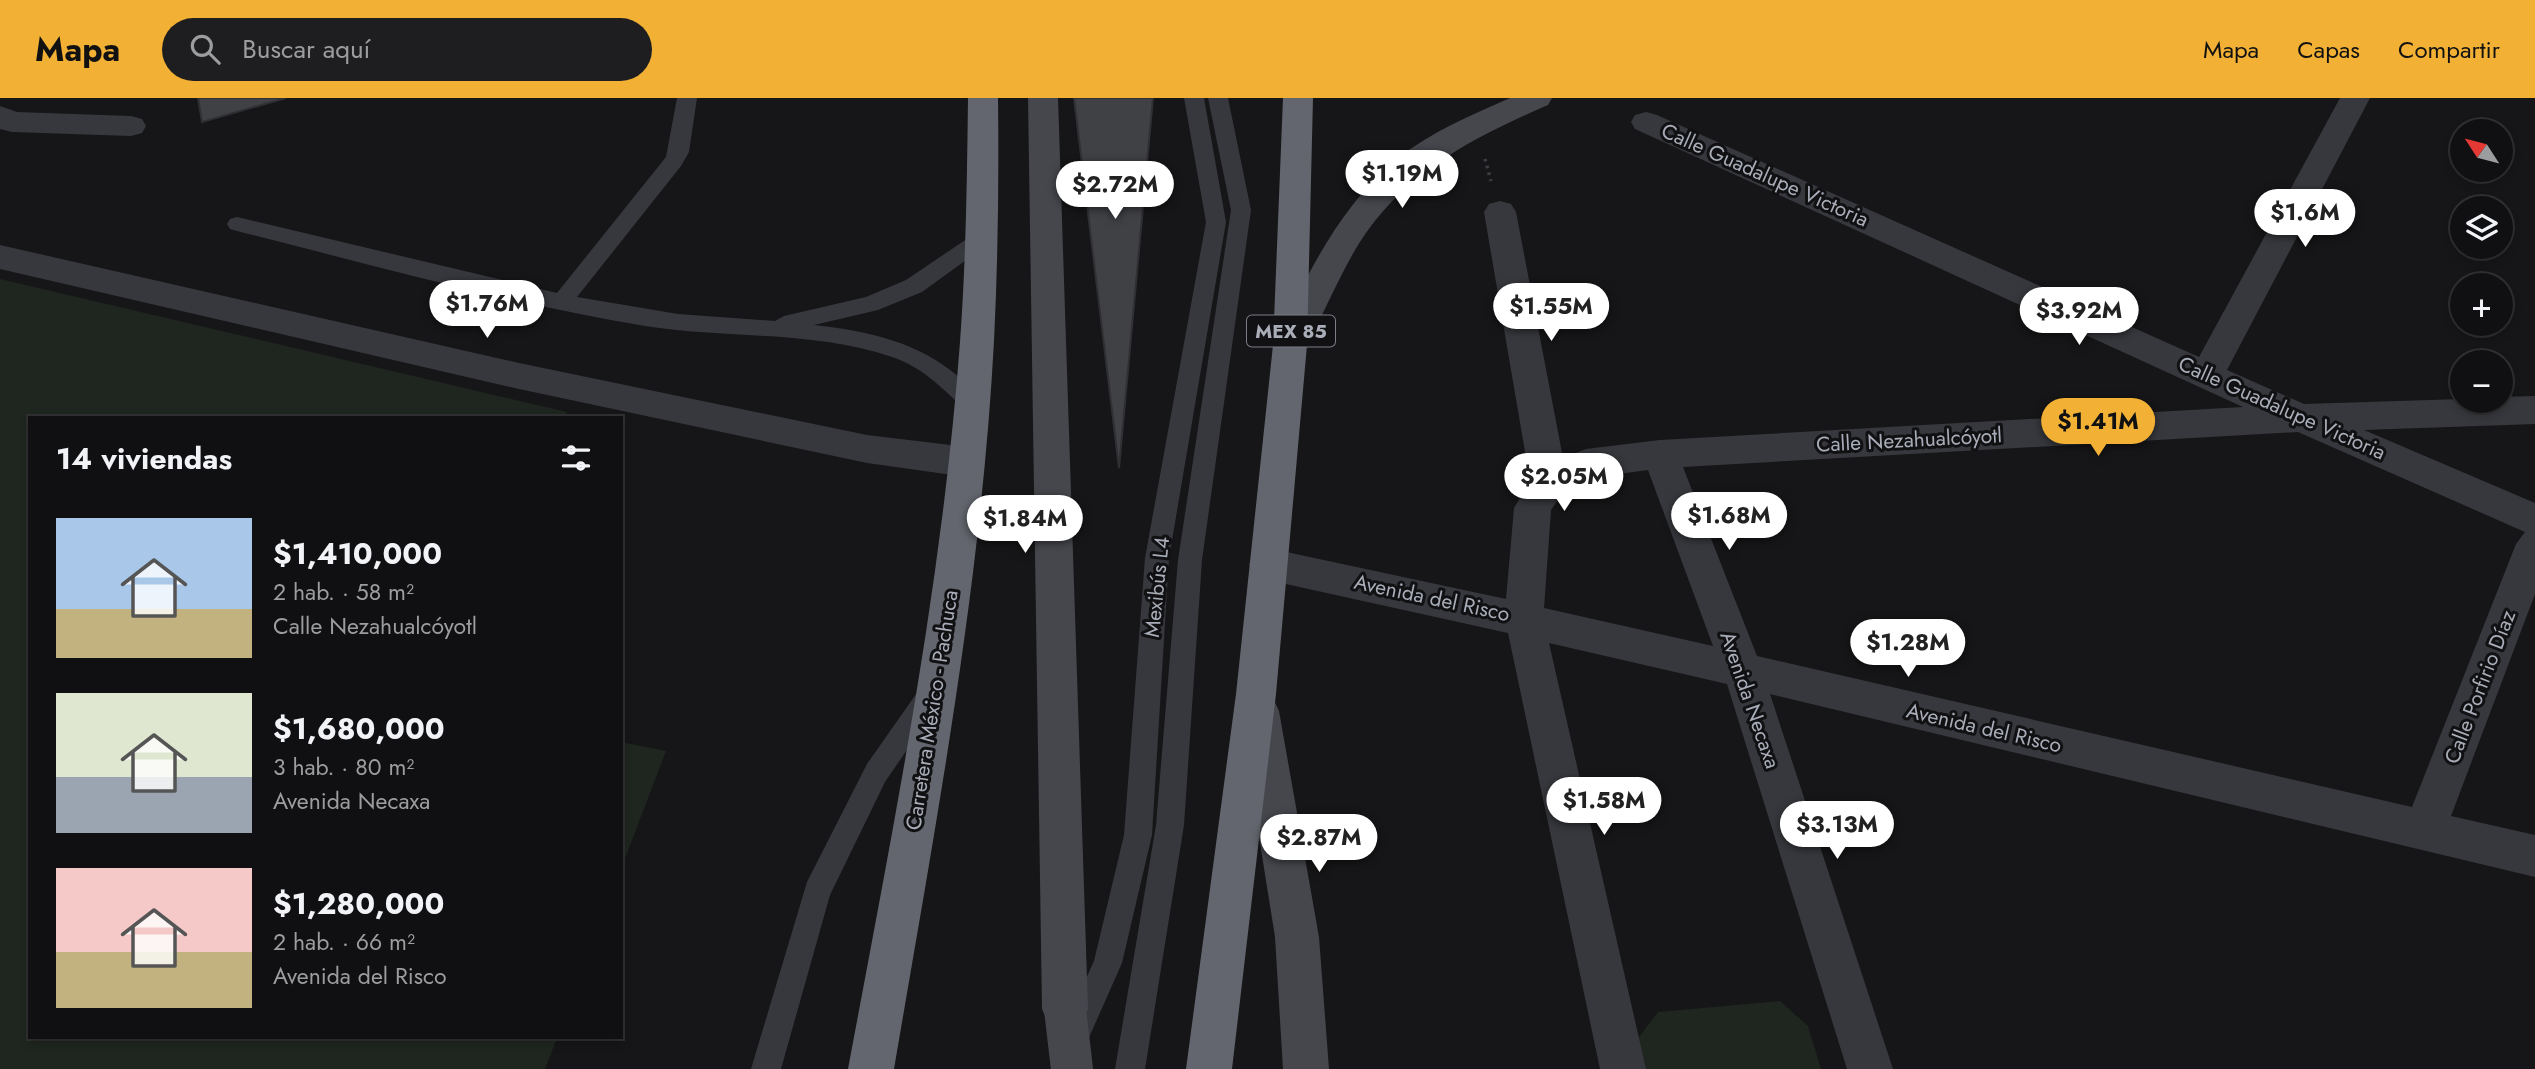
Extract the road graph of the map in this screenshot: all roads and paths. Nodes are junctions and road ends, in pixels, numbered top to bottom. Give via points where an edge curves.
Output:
1 (687, 98) edge
2 (983, 98) edge
3 (1043, 98) edge
4 (1194, 98) edge
5 (1218, 98) edge
6 (1298, 98) edge
7 (1537, 98) edge
8 (2355, 98) edge
9 (0, 116) edge
10 (1646, 121) dead end
11 (1475, 125) junction
12 (131, 126) dead end
13 (1500, 212) joint
14 (237, 223) dead end
15 (984, 237) junction
16 (0, 257) edge
17 (562, 301) junction
18 (763, 328) junction
19 (1290, 345) junction
20 (2207, 375) junction
21 (972, 403) junction
22 (2535, 410) edge
23 (2301, 418) junction
24 (1660, 454) junction
25 (967, 462) junction
26 (1549, 483) junction
27 (2535, 520) edge
28 (2535, 544) edge
29 (1268, 564) junction
30 (1524, 618) junction
31 (1743, 672) junction
32 (940, 681) junction
33 (1256, 694) junction
34 (2425, 830) junction
35 (2535, 856) edge
36 (766, 1069) edge
37 (872, 1069) edge
38 (1059, 1069) edge
39 (1072, 1069) edge
40 (1130, 1069) edge
41 (1209, 1069) edge
42 (1306, 1069) edge
43 (1623, 1069) edge
44 (1870, 1069) edge

1 - 17 lane via 674,161
2 - 15 highway, Carretera México - Pachuca
3 - 39 main road, bridge via 1065,1009
4 - 38 lane, Mexibús L4 via 1216,222 1157,558 1138,835 1108,963
5 - 40 lane, Mexibús L4 via 1241,210 1191,560 1170,825
6 - 19 highway, MEX 85
7 - 11 main road
8 - 20 street
9 - 12 street via 12,122
10 - 20 street, Calle Guadalupe Victoria
11 - 13 path
11 - 19 main road via 1393,179 1331,260
13 - 26 street
14 - 17 lane
15 - 18 lane via 903,291 870,304
15 - 21 highway, Carretera México - Pachuca
16 - 25 street via 519,376 867,449
17 - 18 lane via 649,318
18 - 21 lane via 852,338 897,350 941,372
19 - 29 highway, MEX 85
20 - 23 street, Calle Guadalupe Victoria
21 - 25 highway, Carretera México - Pachuca
22 - 23 street, Calle Nezahualcóyotl
23 - 24 street, Calle Nezahualcóyotl
23 - 27 street, Calle Guadalupe Victoria
24 - 26 street, Calle Nezahualcóyotl via 1586,464
24 - 31 street, Avenida Necaxa
25 - 32 highway, Carretera México - Pachuca
26 - 30 street via 1533,508
28 - 34 street, Calle Porfirio Díaz
29 - 30 street, Avenida del Risco
29 - 33 highway, MEX 85
30 - 31 street, Avenida del Risco
30 - 43 street
31 - 34 street, Avenida del Risco
31 - 44 street, Avenida Necaxa
32 - 36 lane via 876,773 817,892
32 - 37 highway, Carretera México - Pachuca
33 - 41 highway, MEX 85
33 - 42 main road via 1297,937
34 - 35 street, Avenida del Risco

